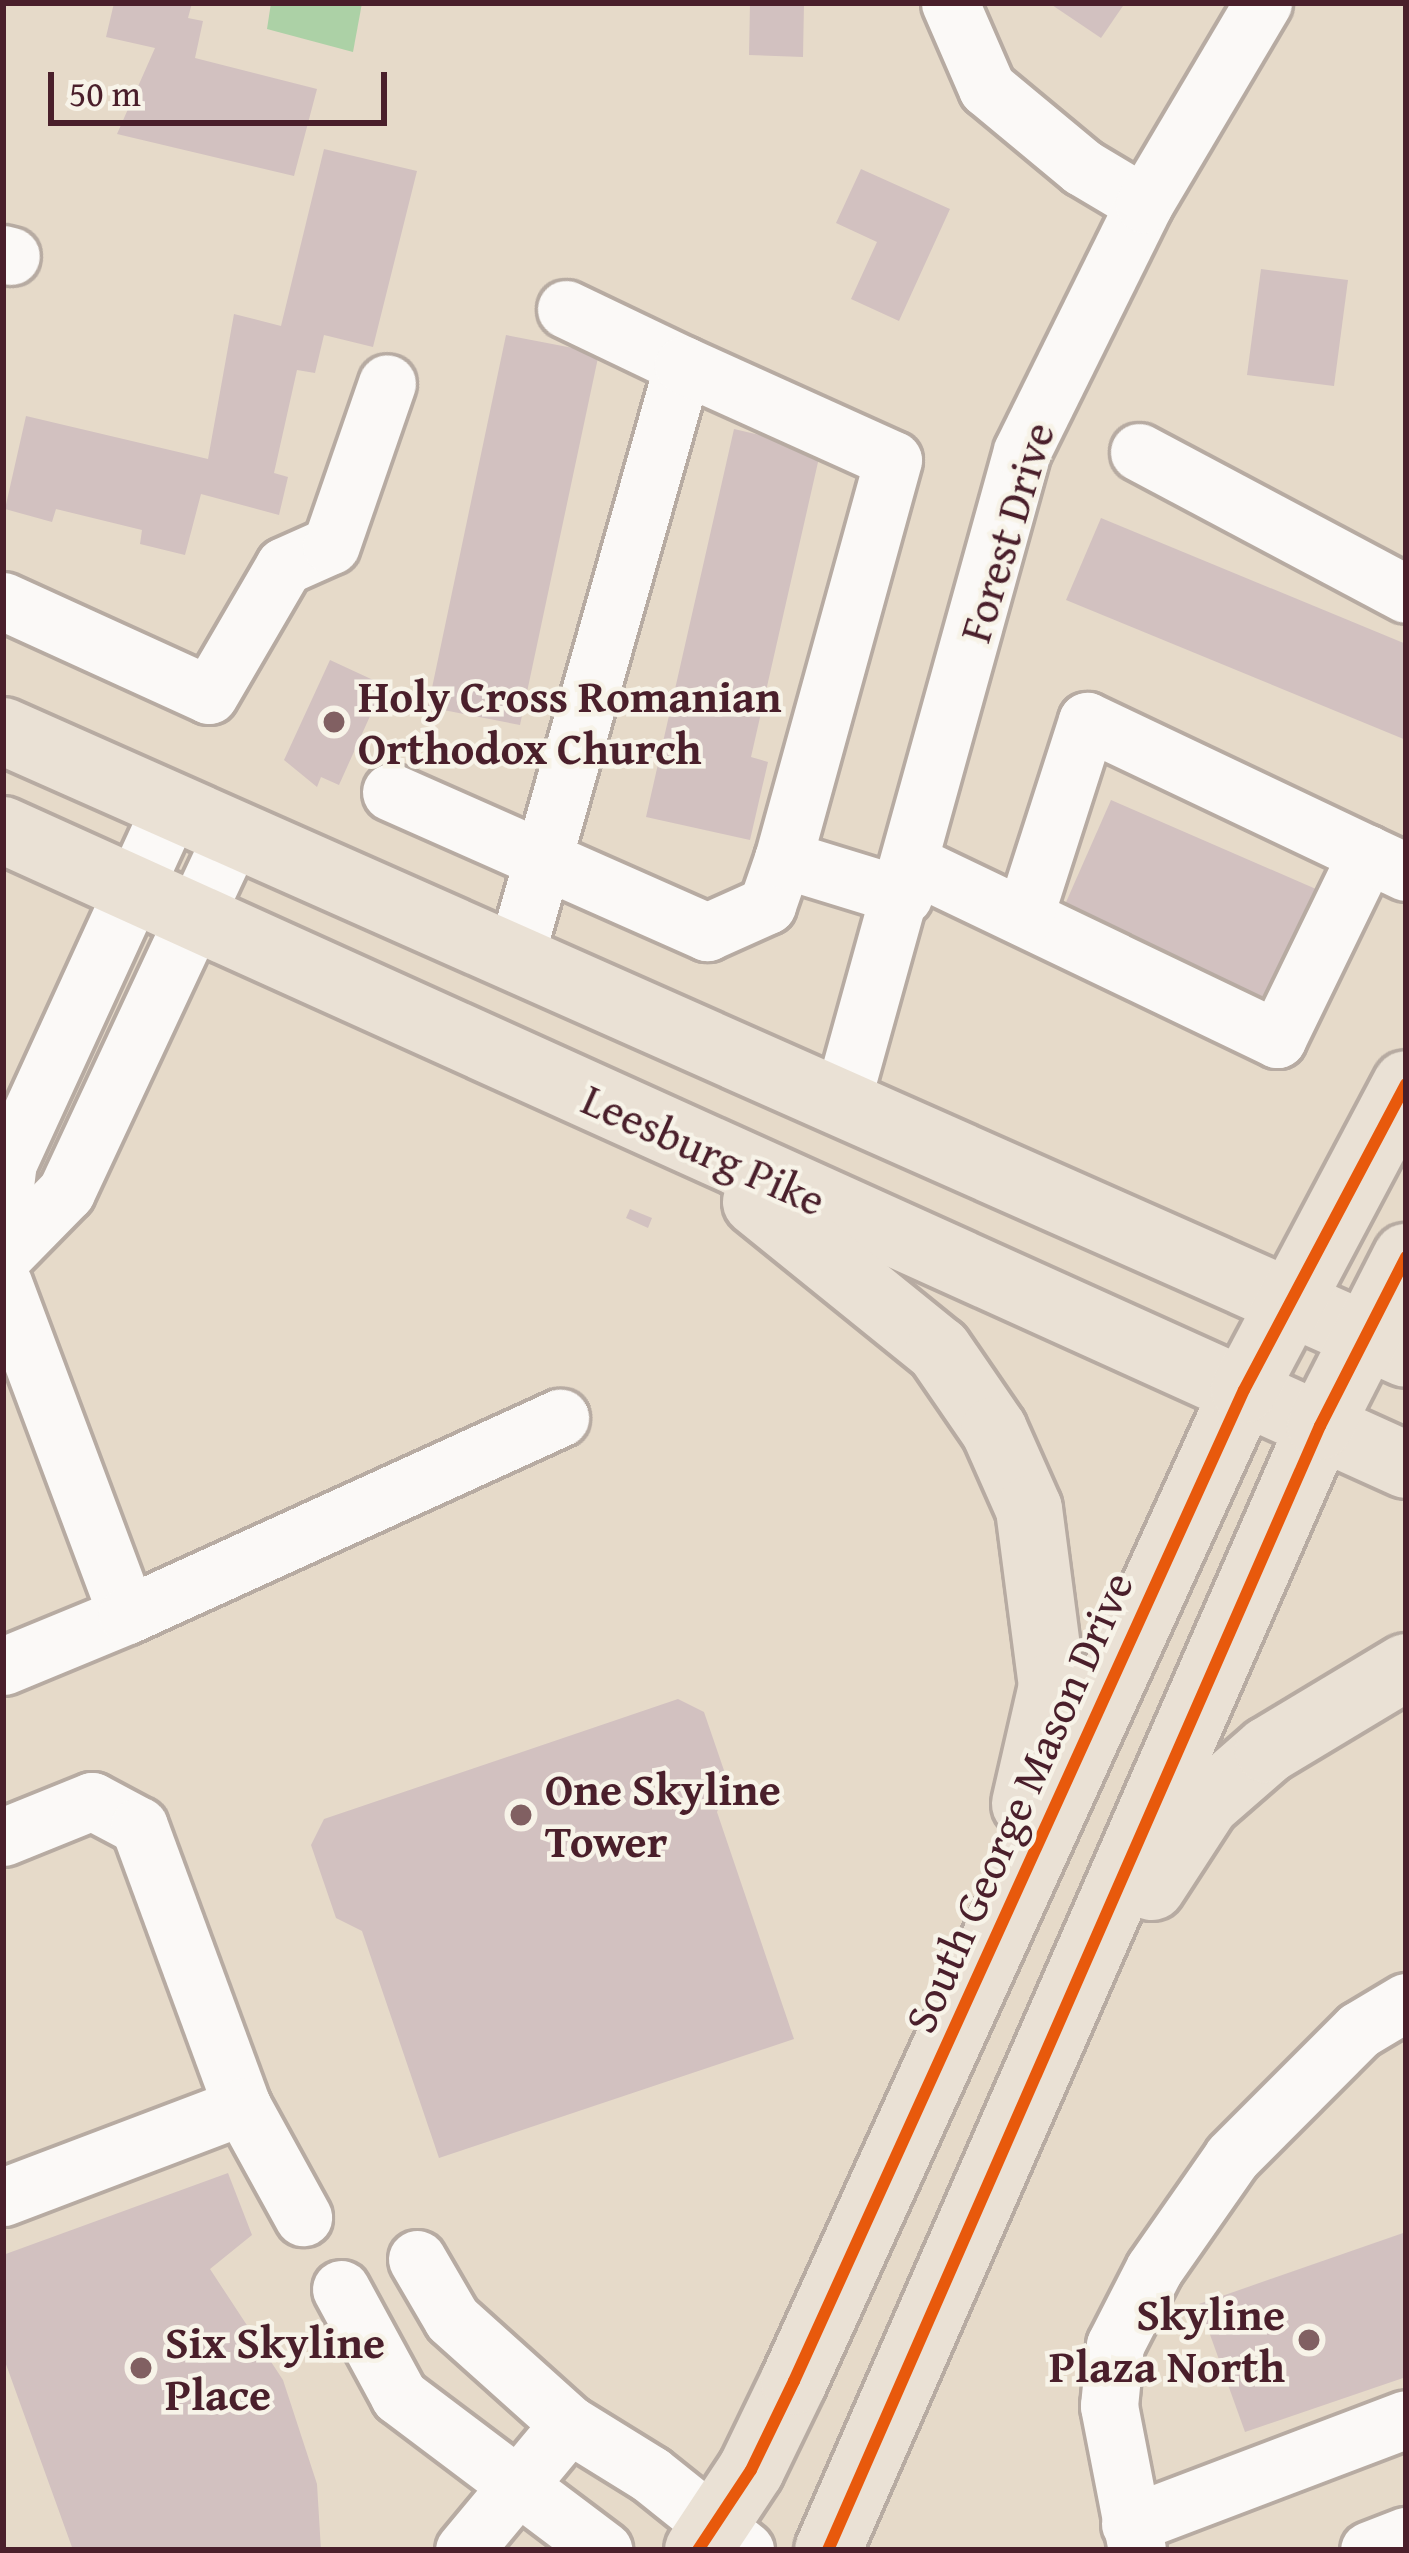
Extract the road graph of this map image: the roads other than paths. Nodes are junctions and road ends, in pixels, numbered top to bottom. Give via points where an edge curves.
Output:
1 (950, 3) edge
2 (1263, 3) edge
3 (1144, 204) junction
4 (566, 309) dead end
5 (683, 365) junction
6 (387, 383) dead end
7 (1139, 452) dead end
8 (1406, 594) edge
9 (3, 601) edge
10 (3, 731) edge
11 (391, 792) dead end
12 (171, 807) junction
13 (3, 830) edge
14 (233, 834) junction
15 (547, 858) junction
16 (782, 860) junction
17 (1387, 863) edge
18 (908, 880) junction
19 (134, 889) junction
20 (194, 917) junction
21 (1024, 917) junction
22 (514, 957) junction
23 (1406, 1084) edge
24 (842, 1100) junction
25 (612, 1109) junction
26 (3, 1202) edge
27 (3, 1256) edge
28 (1406, 1257) edge
29 (3, 1283) edge
30 (1291, 1297) junction
31 (1386, 1344) edge
32 (1244, 1390) junction
33 (560, 1418) dead end
34 (1320, 1426) junction
35 (1406, 1465) edge
36 (127, 1615) junction
37 (3, 1666) edge
38 (1406, 1667) edge
39 (3, 1837) edge
40 (982, 1969) junction
41 (1406, 2002) edge
42 (242, 2106) junction
43 (991, 2172) junction
44 (3, 2197) edge
45 (303, 2217) dead end
46 (417, 2259) dead end
47 (341, 2289) dead end
48 (1406, 2419) edge
49 (569, 2424) junction
50 (511, 2486) junction
51 (1406, 2536) edge
52 (1134, 2537) edge
53 (718, 2543) edge
54 (464, 2550) edge
55 (602, 2550) edge
56 (828, 2550) edge
57 (1369, 2550) edge

1 - 3 street via 988,88 1082,167
2 - 3 street, Forest Drive
3 - 18 street, Forest Drive via 1022,451
4 - 5 street
5 - 15 street
5 - 16 street via 893,460
6 - 9 street via 331,545 284,566 209,694
7 - 8 street
10 - 12 main road
11 - 15 street
12 - 14 main road
12 - 19 street
13 - 19 main road, Leesburg Pike
14 - 20 street
14 - 22 main road
15 - 16 street via 706,932 766,905
15 - 22 street
16 - 18 street
17 - 21 street via 1276,1039
17 - 21 street via 1087,721
18 - 21 street
18 - 24 street, Forest Drive
19 - 20 main road, Leesburg Pike
19 - 26 street via 8,1163
20 - 25 main road, Leesburg Pike
20 - 27 street via 66,1192
22 - 24 main road
23 - 30 main road, South George Mason Drive
24 - 30 main road
25 - 32 main road, Leesburg Pike
25 - 40 main road via 741,1191 939,1350 994,1430 1029,1509 1052,1685
28 - 31 main road
29 - 36 street
30 - 31 main road
30 - 32 main road, South George Mason Drive
31 - 34 main road
32 - 34 main road, Leesburg Pike
32 - 40 main road, South George Mason Drive
33 - 36 street
34 - 35 main road, Leesburg Pike
34 - 43 main road
36 - 37 street
38 - 43 main road via 1268,1750 1206,1804 1092,1983
39 - 42 street via 92,1801 140,1826
40 - 53 main road, South George Mason Drive
41 - 52 street via 1359,2030 1232,2157 1154,2269 1115,2345 1109,2406
42 - 44 street
42 - 45 street
43 - 56 main road
46 - 49 street via 452,2319
47 - 50 street via 399,2396
48 - 52 street
49 - 50 street
49 - 53 street via 650,2474
50 - 54 street
50 - 55 street
51 - 57 street

